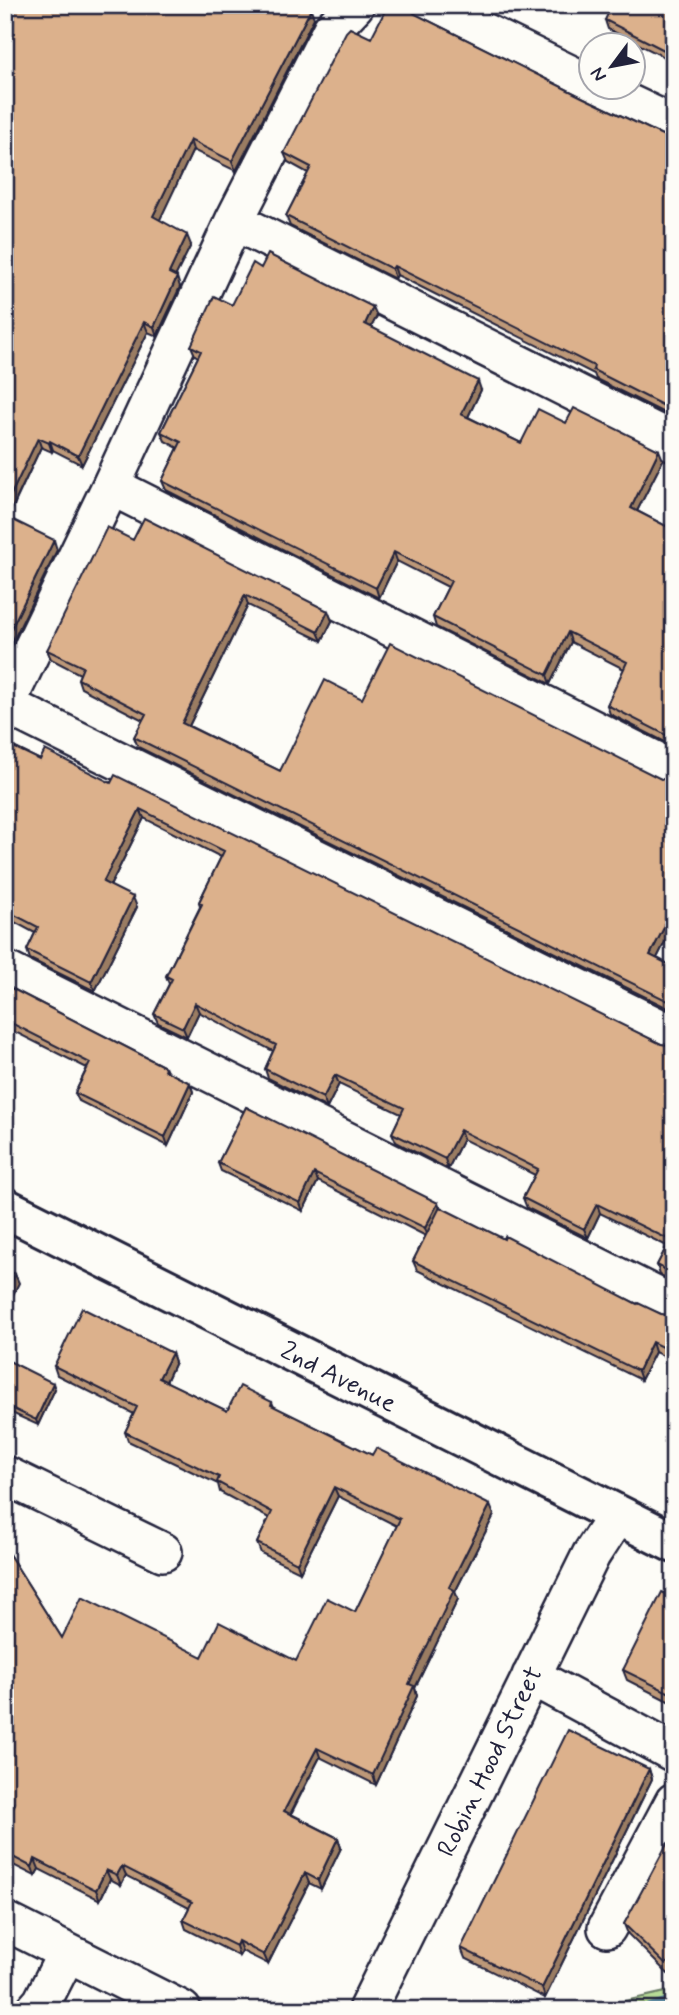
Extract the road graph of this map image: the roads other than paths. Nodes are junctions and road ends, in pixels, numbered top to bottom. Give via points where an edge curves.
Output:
1 (355, 5) edge
2 (428, 5) edge
3 (578, 78) edge
4 (626, 102) edge
5 (674, 125) edge
6 (234, 220) junction
7 (674, 442) edge
8 (111, 486) junction
9 (5, 705) edge
10 (674, 770) edge
11 (5, 970) edge
12 (674, 1035) edge
13 (5, 1209) edge
14 (674, 1306) edge
15 (5, 1475) edge
16 (617, 1515) junction
17 (674, 1543) edge
18 (163, 1552) dead end
19 (531, 1676) junction
20 (674, 1753) edge
21 (674, 1802) edge
22 (5, 1921) edge
23 (607, 1928) dead end
24 (67, 1953) junction
25 (35, 2010) edge
26 (182, 2010) edge
27 (367, 2010) edge

1 - 6 street via 331,29
2 - 3 street
4 - 5 street
6 - 7 street
6 - 8 street
8 - 9 street
8 - 10 street
9 - 12 street
11 - 14 street
13 - 16 street, 2nd Avenue
15 - 18 street
16 - 17 street, 2nd Avenue
16 - 19 street, Robin Hood Street
19 - 20 street
19 - 27 street, Robin Hood Street
21 - 23 street
22 - 24 street
24 - 25 street
24 - 26 street

